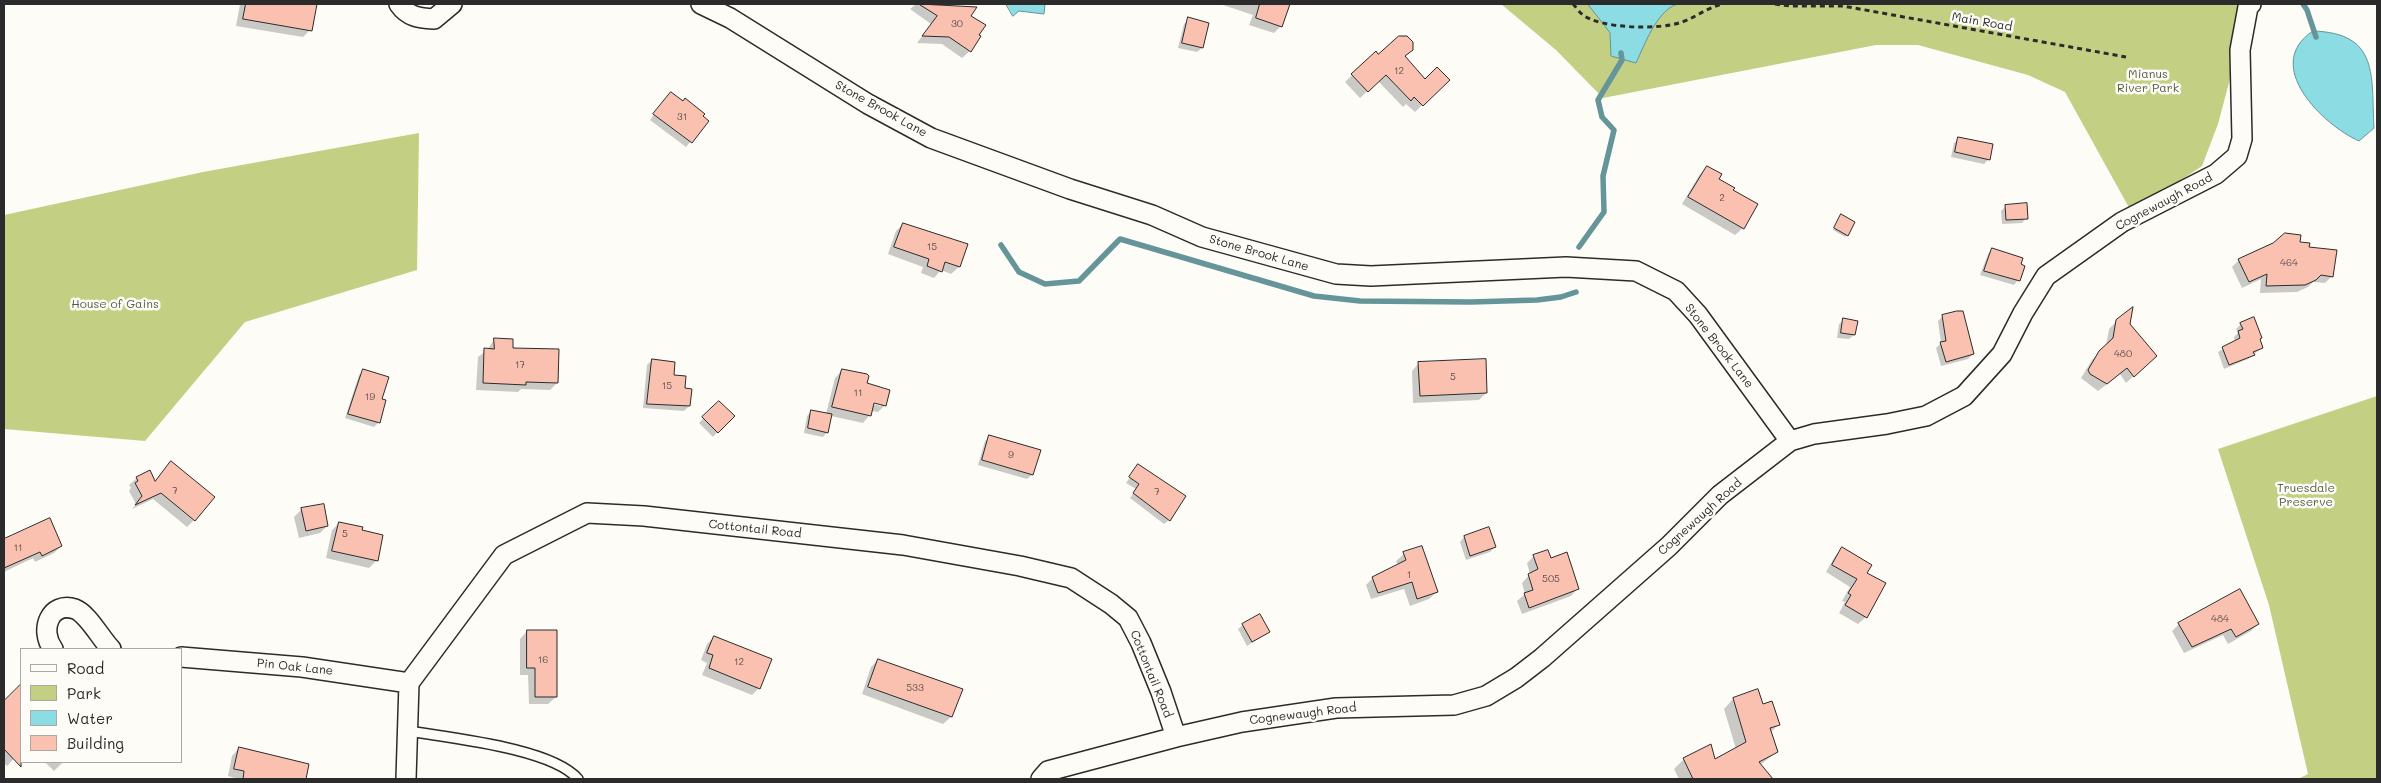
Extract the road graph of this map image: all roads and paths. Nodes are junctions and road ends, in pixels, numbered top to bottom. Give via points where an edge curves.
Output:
1 (400, 4) edge
2 (452, 4) edge
3 (701, 4) edge
4 (1572, 4) edge
5 (1724, 4) edge
6 (1775, 4) edge
7 (2251, 4) edge
8 (1843, 5) edge
9 (2126, 57) dead end
10 (1790, 441) junction
11 (52, 648) edge
12 (110, 648) edge
13 (182, 657) edge
14 (409, 683) junction
15 (409, 731) junction
16 (1176, 737) junction
17 (406, 779) edge
18 (578, 779) edge
19 (1041, 779) edge

1 - 2 street via 405,12 417,18 434,19
3 - 10 street, Stone Brook Lane via 730,18 868,104 931,138 1070,190 1152,215 1202,237 1336,274 1427,274 1566,267 1636,271 1676,291 1698,315
4 - 5 path via 1584,16 1617,26 1653,28 1681,22 1712,6
6 - 8 path, Main Road
7 - 10 street, Cognewaugh Road via 2240,50 2242,139 2237,156 2216,174 2122,222 2046,276 2002,354 1964,396 1926,416 1814,434
8 - 9 path, Main Road
10 - 16 street, Cognewaugh Road via 1720,495 1669,546 1542,658 1486,696 1454,705 1336,708 1242,722
11 - 12 street via 47,641 45,628 51,616 60,609 74,609 85,616
13 - 14 street, Pin Oak Lane via 302,667
14 - 15 street
14 - 16 street, Cottontail Road via 504,555 587,513 644,516 903,545 1071,578 1128,618 1161,692
15 - 17 street
15 - 18 lane via 510,748 545,758
16 - 19 street, Cognewaugh Road via 1048,771

